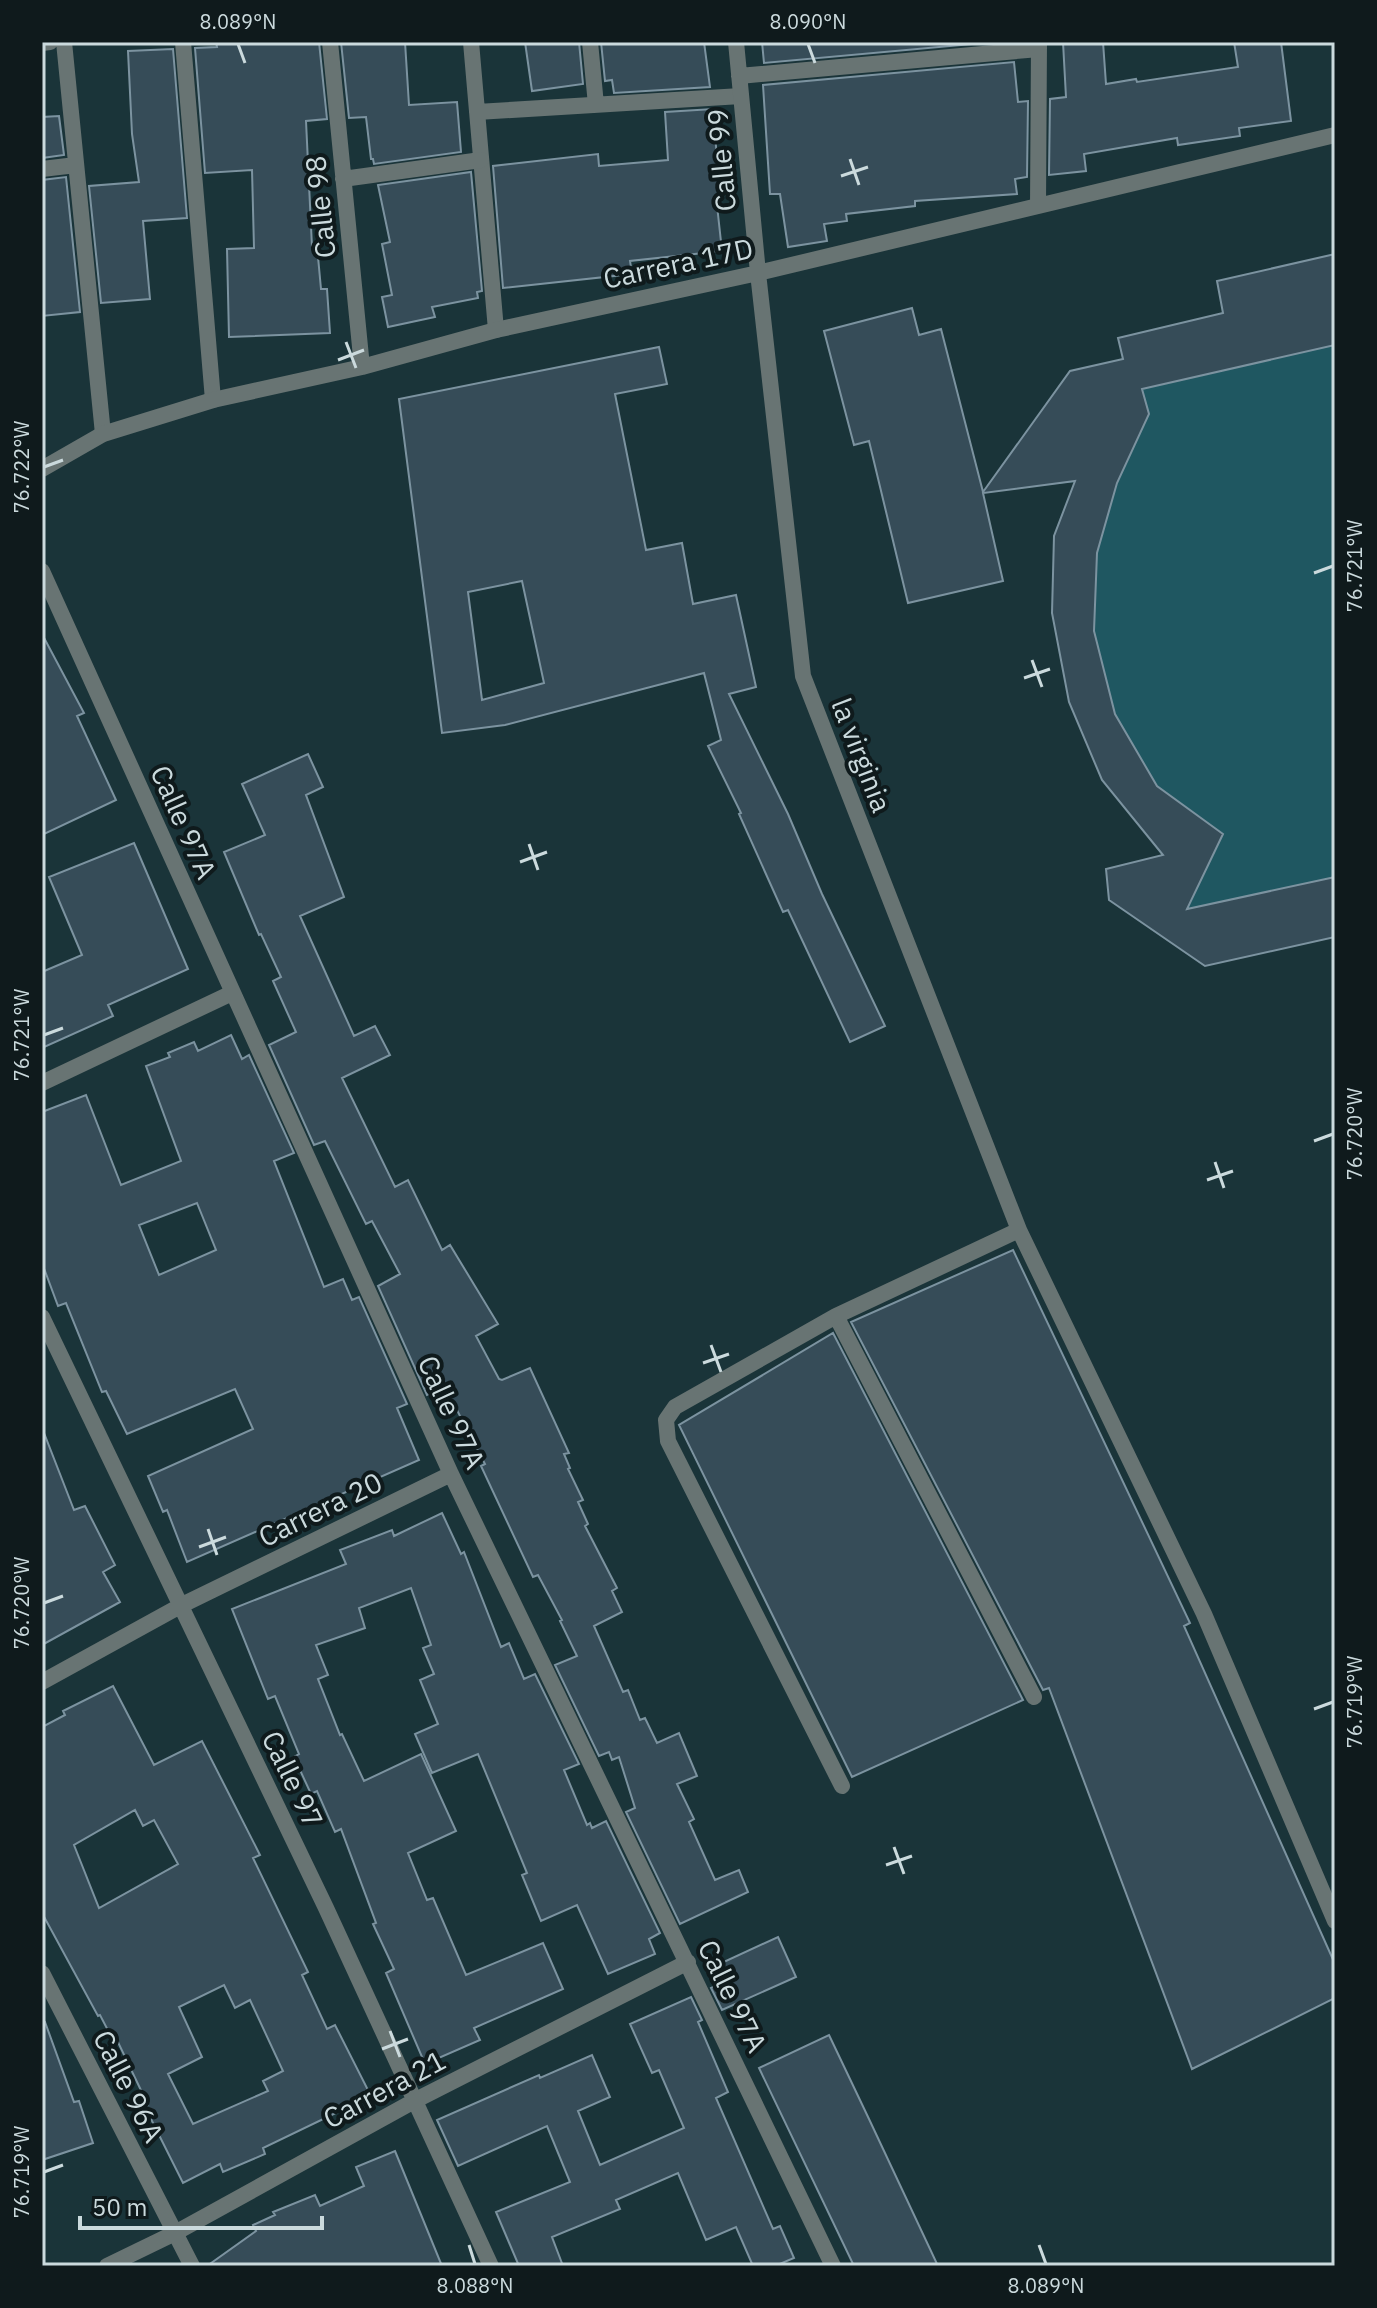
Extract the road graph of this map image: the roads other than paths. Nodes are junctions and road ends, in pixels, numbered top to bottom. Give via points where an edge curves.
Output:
1 (50, 42) edge
2 (64, 42) edge
3 (183, 42) edge
4 (330, 42) edge
5 (471, 42) edge
6 (590, 42) edge
7 (736, 42) edge
8 (42, 43) edge
9 (1039, 45) edge
10 (739, 76) junction
11 (741, 96) junction
12 (596, 105) junction
13 (477, 112) junction
14 (1335, 135) edge
15 (481, 160) junction
16 (76, 165) junction
17 (42, 169) edge
18 (343, 179) junction
19 (1038, 206) junction
20 (758, 273) junction
21 (496, 330) junction
22 (362, 367) junction
23 (213, 400) junction
24 (103, 434) junction
25 (42, 469) edge
26 (42, 571) edge
27 (232, 993) junction
28 (42, 1083) edge
29 (1019, 1230) junction
30 (836, 1316) junction
31 (42, 1317) edge
32 (451, 1474) junction
33 (182, 1605) junction
34 (42, 1682) edge
35 (1034, 1697) dead end
36 (842, 1786) dead end
37 (1335, 1921) edge
38 (688, 1962) junction
39 (42, 1973) edge
40 (416, 2100) junction
41 (175, 2233) junction
42 (107, 2266) edge
43 (192, 2266) edge
44 (491, 2266) edge
45 (833, 2266) edge

1 - 8 street
2 - 16 street
3 - 23 street
4 - 18 street, Calle 98
5 - 13 street
6 - 12 street
7 - 10 street, Calle 99
9 - 10 street
9 - 19 street
10 - 11 street, Calle 99
11 - 12 street
11 - 20 street, Calle 99
12 - 13 street
13 - 15 street
14 - 19 street, Carrera 17D
15 - 18 street
15 - 21 street
16 - 17 street
16 - 24 street
18 - 22 street, Calle 98
19 - 20 street, Carrera 17D
20 - 21 street, Carrera 17D
20 - 29 street, la virginia via 803,676
21 - 22 street, Carrera 17D
22 - 23 street, Carrera 17D
23 - 24 street, Carrera 17D
24 - 25 street, Carrera 17D
26 - 27 street, Calle 97A
27 - 28 street
27 - 32 street, Calle 97A
29 - 30 street
29 - 37 street, la virginia via 1204,1614
30 - 35 street
30 - 36 street via 675,1407 666,1420 668,1441
31 - 33 street, Calle 97
32 - 33 street, Carrera 20
32 - 38 street, Calle 97A
33 - 34 street, Carrera 20
33 - 40 street, Calle 97
38 - 40 street, Carrera 21
38 - 45 street, Calle 97A
39 - 41 street, Calle 96A
40 - 41 street, Carrera 21
40 - 44 street, Calle 97
41 - 42 street, Carrera 21
41 - 43 street, Calle 96A

